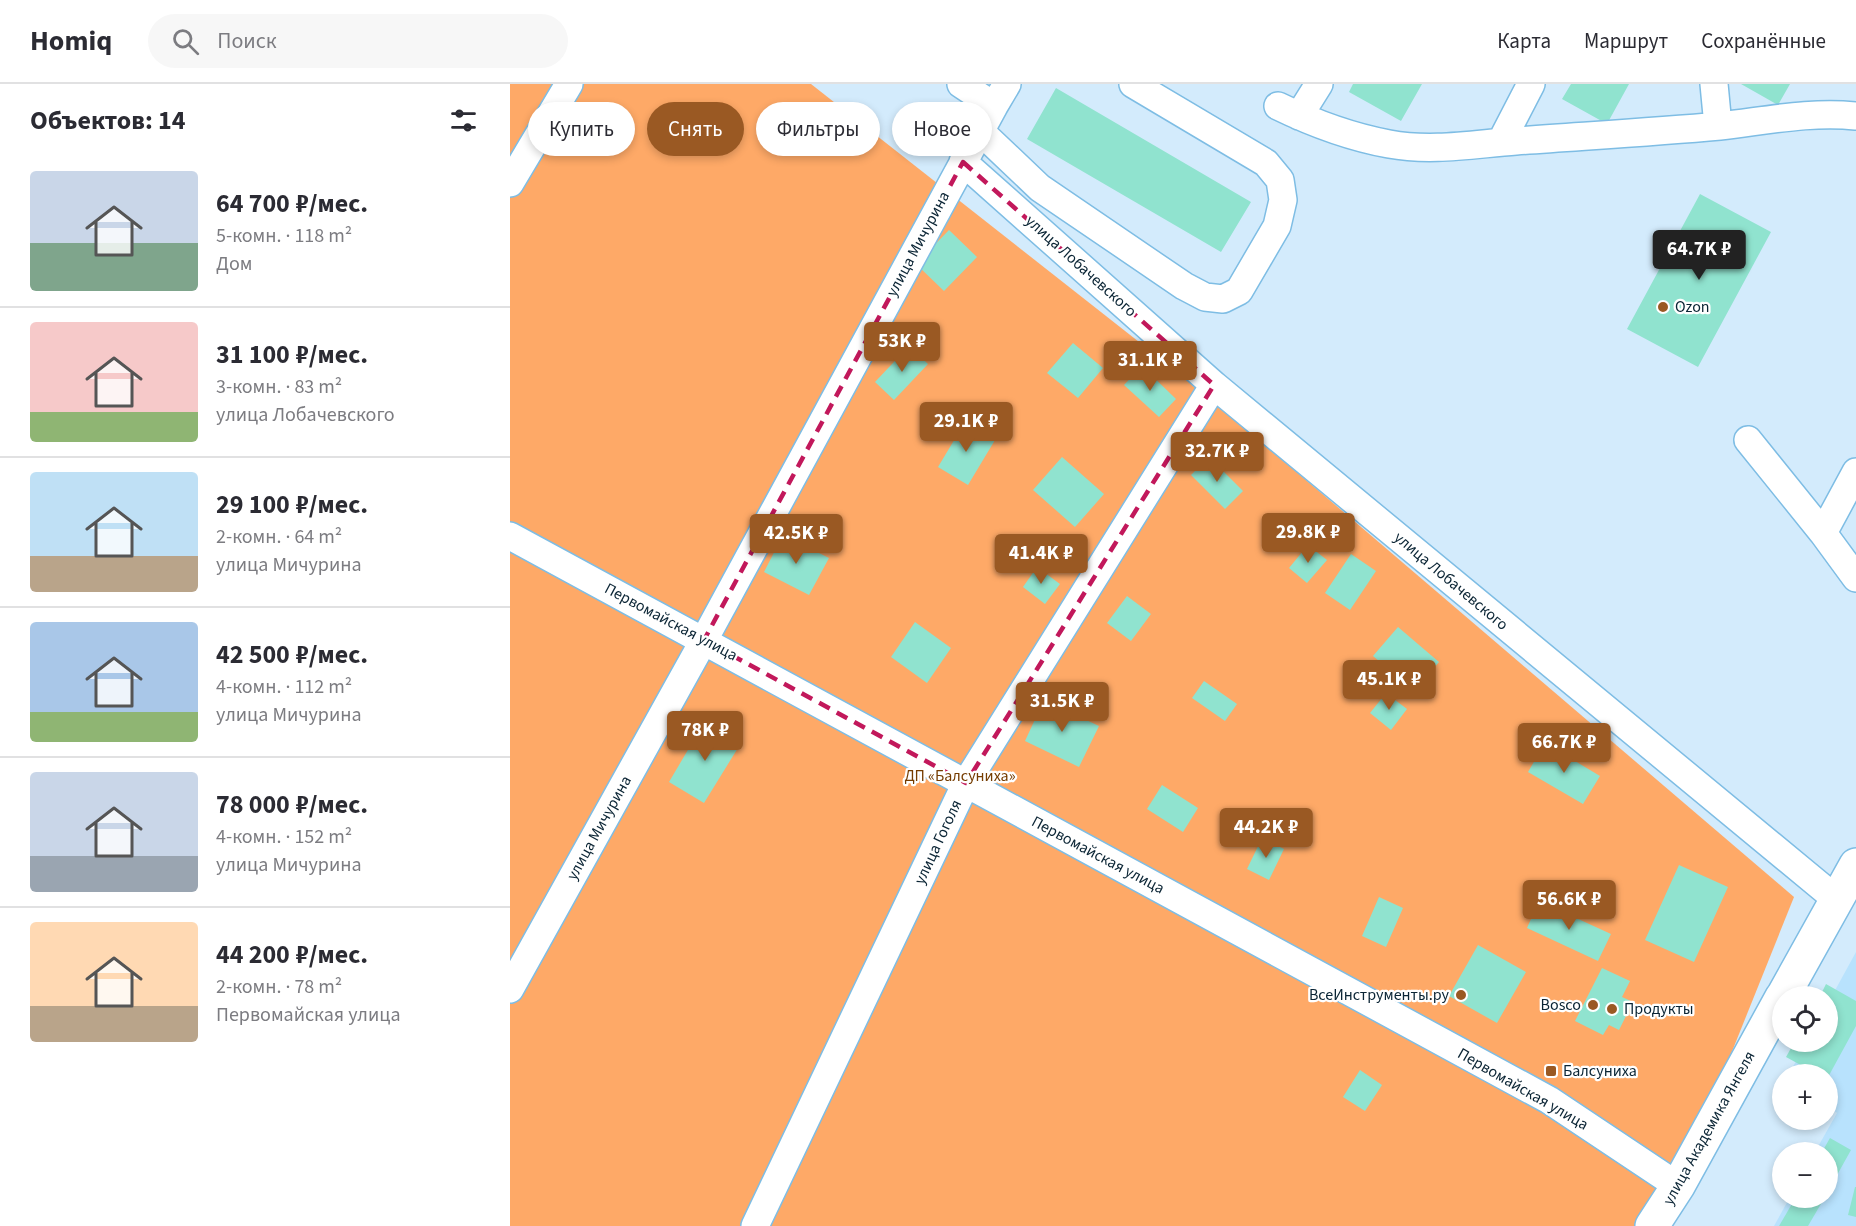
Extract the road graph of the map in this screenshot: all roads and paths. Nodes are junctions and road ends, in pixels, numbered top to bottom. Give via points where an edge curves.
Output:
1 (569, 84) edge
2 (962, 84) edge
3 (1133, 84) edge
4 (1319, 84) edge
5 (1531, 84) edge
6 (1714, 84) edge
7 (1001, 95) edge
8 (992, 110) edge
9 (1856, 116) edge
10 (1718, 126) junction
11 (992, 142) edge
12 (1501, 142) junction
13 (966, 156) edge
14 (963, 162) junction
15 (510, 183) edge
16 (1214, 385) junction
17 (1748, 440) dead end
18 (1856, 472) edge
19 (1823, 532) junction
20 (510, 536) edge
21 (1856, 578) edge
22 (704, 640) junction
23 (966, 783) junction
24 (1856, 865) edge
25 (1836, 899) junction
26 (1788, 986) edge
27 (510, 989) edge
28 (1772, 1015) edge
29 (1678, 1186) junction
30 (755, 1226) edge
31 (1652, 1226) edge

1 - 15 street
2 - 7 street
3 - 11 street via 1266,164 1281,180 1283,200 1277,226 1239,291 1222,299 1205,297 1184,286 1040,188
4 - 12 street via 1288,111 1345,133 1391,144 1437,148
5 - 12 street
6 - 10 street
7 - 8 street, улица Мичурина
9 - 10 street via 1831,114
10 - 12 street
13 - 14 street, улица Мичурина
14 - 16 street, улица Лобачевского
14 - 22 street, улица Мичурина
16 - 23 street, улица Гоголя
16 - 25 street, улица Лобачевского
17 - 19 street
18 - 19 street
19 - 21 street
20 - 22 street, Первомайская улица
22 - 23 street, Первомайская улица
22 - 27 street, улица Мичурина
23 - 29 street, Первомайская улица via 1549,1100
23 - 30 street, улица Гоголя
24 - 25 main road, улица Академика Янгеля
25 - 26 main road, улица Академика Янгеля
28 - 29 main road, улица Академика Янгеля
29 - 31 main road, улица Академика Янгеля

